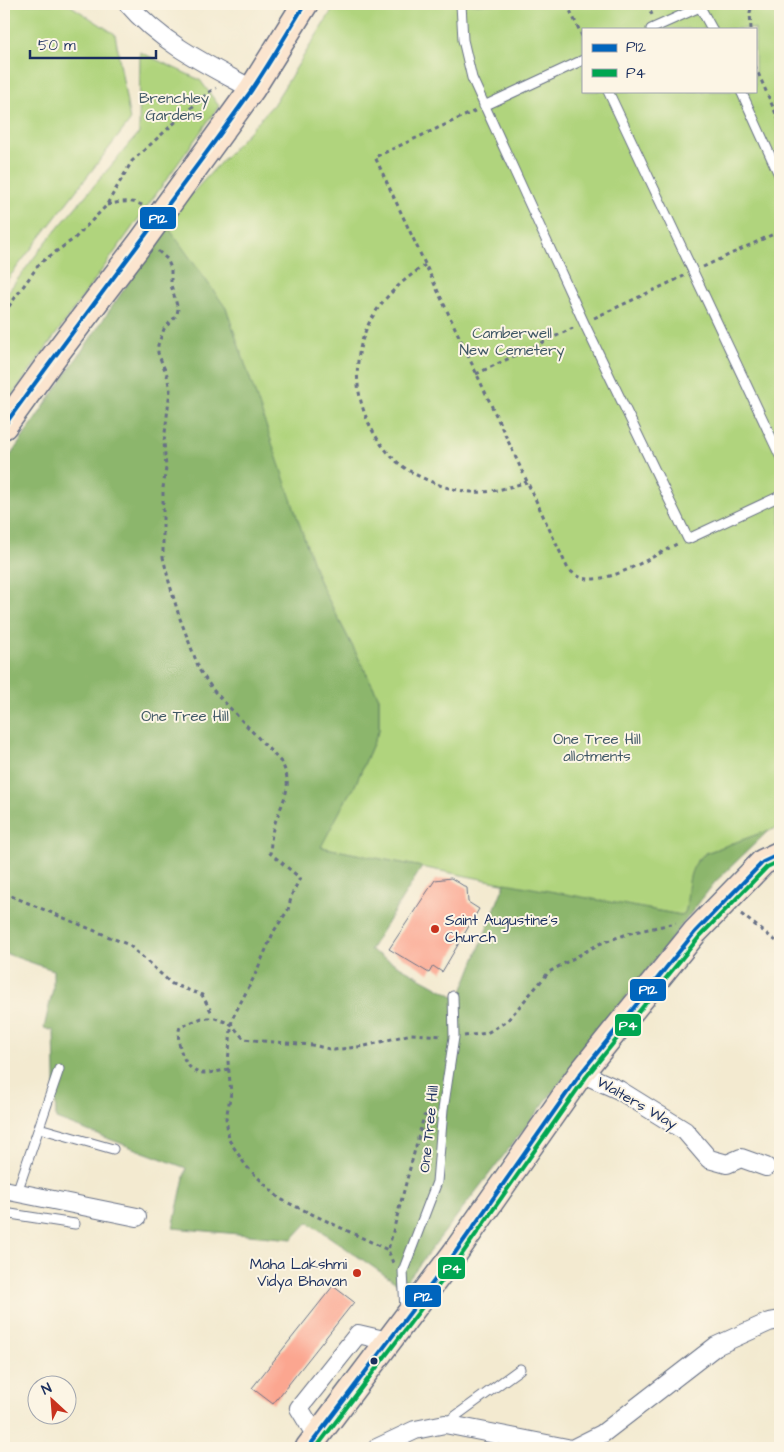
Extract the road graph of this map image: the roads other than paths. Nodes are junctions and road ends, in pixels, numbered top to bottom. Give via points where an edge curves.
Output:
1 (128, 4) edge
2 (304, 4) edge
3 (461, 4) edge
4 (700, 6) edge
5 (653, 28) edge
6 (711, 28) edge
7 (582, 60) edge
8 (243, 84) junction
9 (608, 92) edge
10 (741, 92) edge
11 (484, 106) junction
12 (780, 177) edge
13 (4, 426) edge
14 (780, 456) edge
15 (780, 496) edge
16 (780, 854) edge
17 (453, 996) dead end
18 (60, 1068) dead end
19 (581, 1073) junction
20 (39, 1128) junction
21 (113, 1149) dead end
22 (766, 1167) dead end
23 (10, 1191) edge
24 (4, 1213) edge
25 (137, 1217) dead end
26 (75, 1224) dead end
27 (406, 1318) junction
28 (780, 1320) edge
29 (520, 1368) dead end
30 (445, 1424) junction
31 (312, 1442) edge
32 (377, 1448) edge
33 (567, 1448) edge
34 (574, 1448) edge

1 - 8 street via 167,40
2 - 8 main road
3 - 11 lane via 469,69
4 - 5 lane
4 - 6 lane
7 - 11 lane
8 - 13 main road via 160,216
9 - 14 lane
10 - 12 lane
11 - 15 lane via 688,539
16 - 19 main road via 763,862 695,932
17 - 27 lane, One Tree Hill via 454,1037 437,1182 403,1272
18 - 20 lane
19 - 22 street, Walters Way via 619,1090 685,1130 709,1159 727,1164 741,1158
19 - 27 main road
20 - 21 lane
20 - 23 lane
23 - 25 street
24 - 26 lane
27 - 31 main road
28 - 34 street via 716,1346 602,1434
29 - 30 lane
30 - 32 street via 415,1430
30 - 33 street

